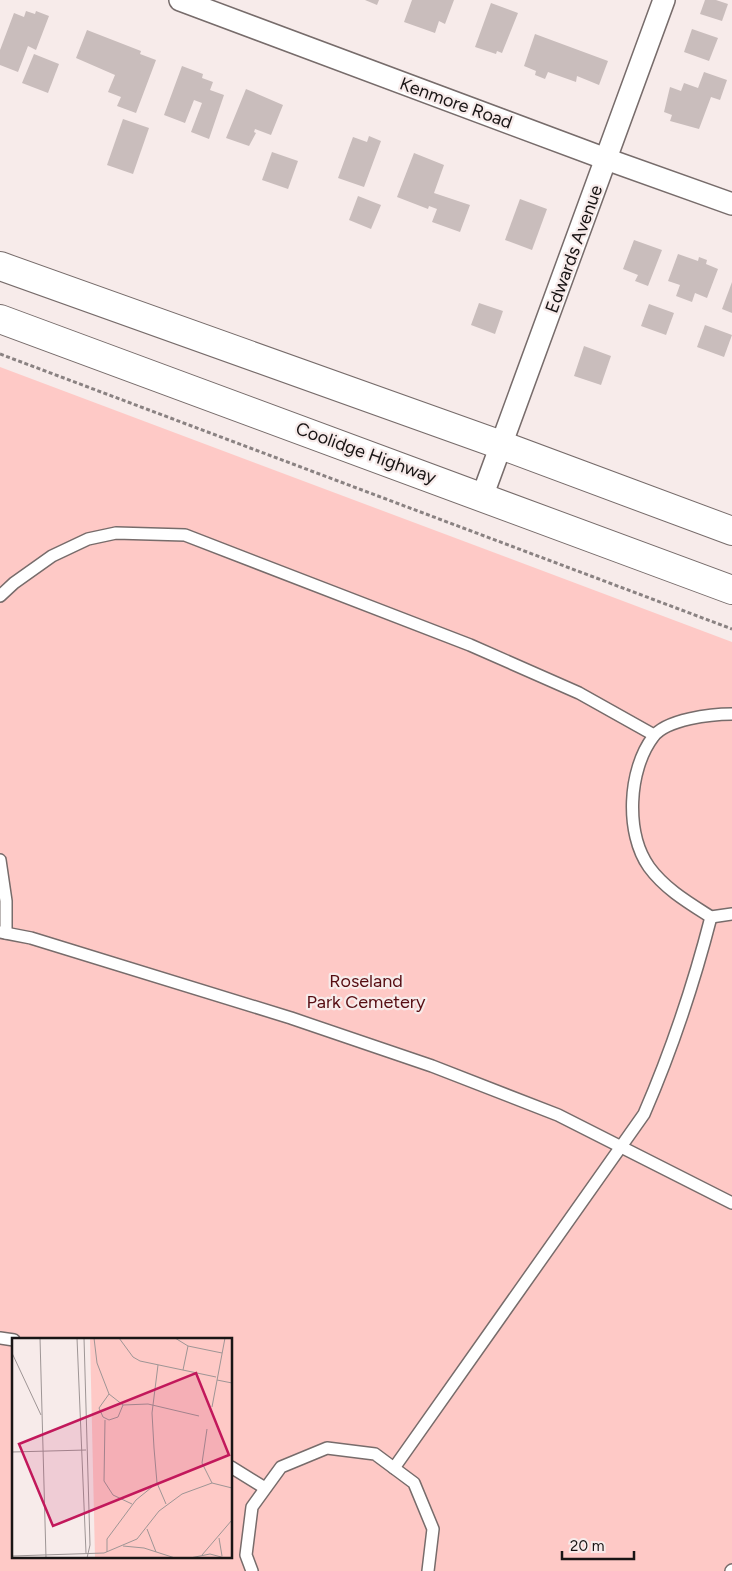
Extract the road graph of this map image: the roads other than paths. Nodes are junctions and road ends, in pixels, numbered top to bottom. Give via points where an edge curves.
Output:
1 (180, 0) edge
2 (664, 0) edge
3 (606, 159) junction
4 (732, 204) edge
5 (0, 266) edge
6 (0, 319) edge
7 (501, 445) junction
8 (482, 497) junction
9 (732, 531) edge
10 (732, 590) edge
11 (0, 596) edge
12 (732, 714) edge
13 (654, 735) junction
14 (0, 860) edge
15 (732, 914) edge
16 (711, 917) junction
17 (3, 933) edge
18 (620, 1147) junction
19 (732, 1203) edge
20 (232, 1468) edge
21 (394, 1468) junction
22 (265, 1488) junction
23 (252, 1571) edge
24 (428, 1571) edge

1 - 3 street, Kenmore Road
2 - 3 street, Edwards Avenue
3 - 4 street, Kenmore Road
3 - 7 street, Edwards Avenue
5 - 7 main road
6 - 8 main road, Coolidge Highway
7 - 8 street, Edwards Avenue
7 - 9 main road
8 - 10 main road, Coolidge Highway
11 - 13 lane via 52,556 88,539 116,533 185,535 470,645 578,693
12 - 13 lane via 710,714 679,722
13 - 16 lane via 640,764 631,804 638,843 648,866 663,883
14 - 17 lane via 6,901
15 - 16 lane
16 - 18 lane via 692,990 668,1058 644,1114
17 - 18 lane via 31,938 290,1018 432,1066 558,1114
18 - 19 lane
18 - 21 lane
20 - 22 lane
21 - 22 lane via 375,1454 327,1448 281,1467
21 - 24 lane via 414,1483 434,1529
22 - 23 lane via 252,1506 246,1555

